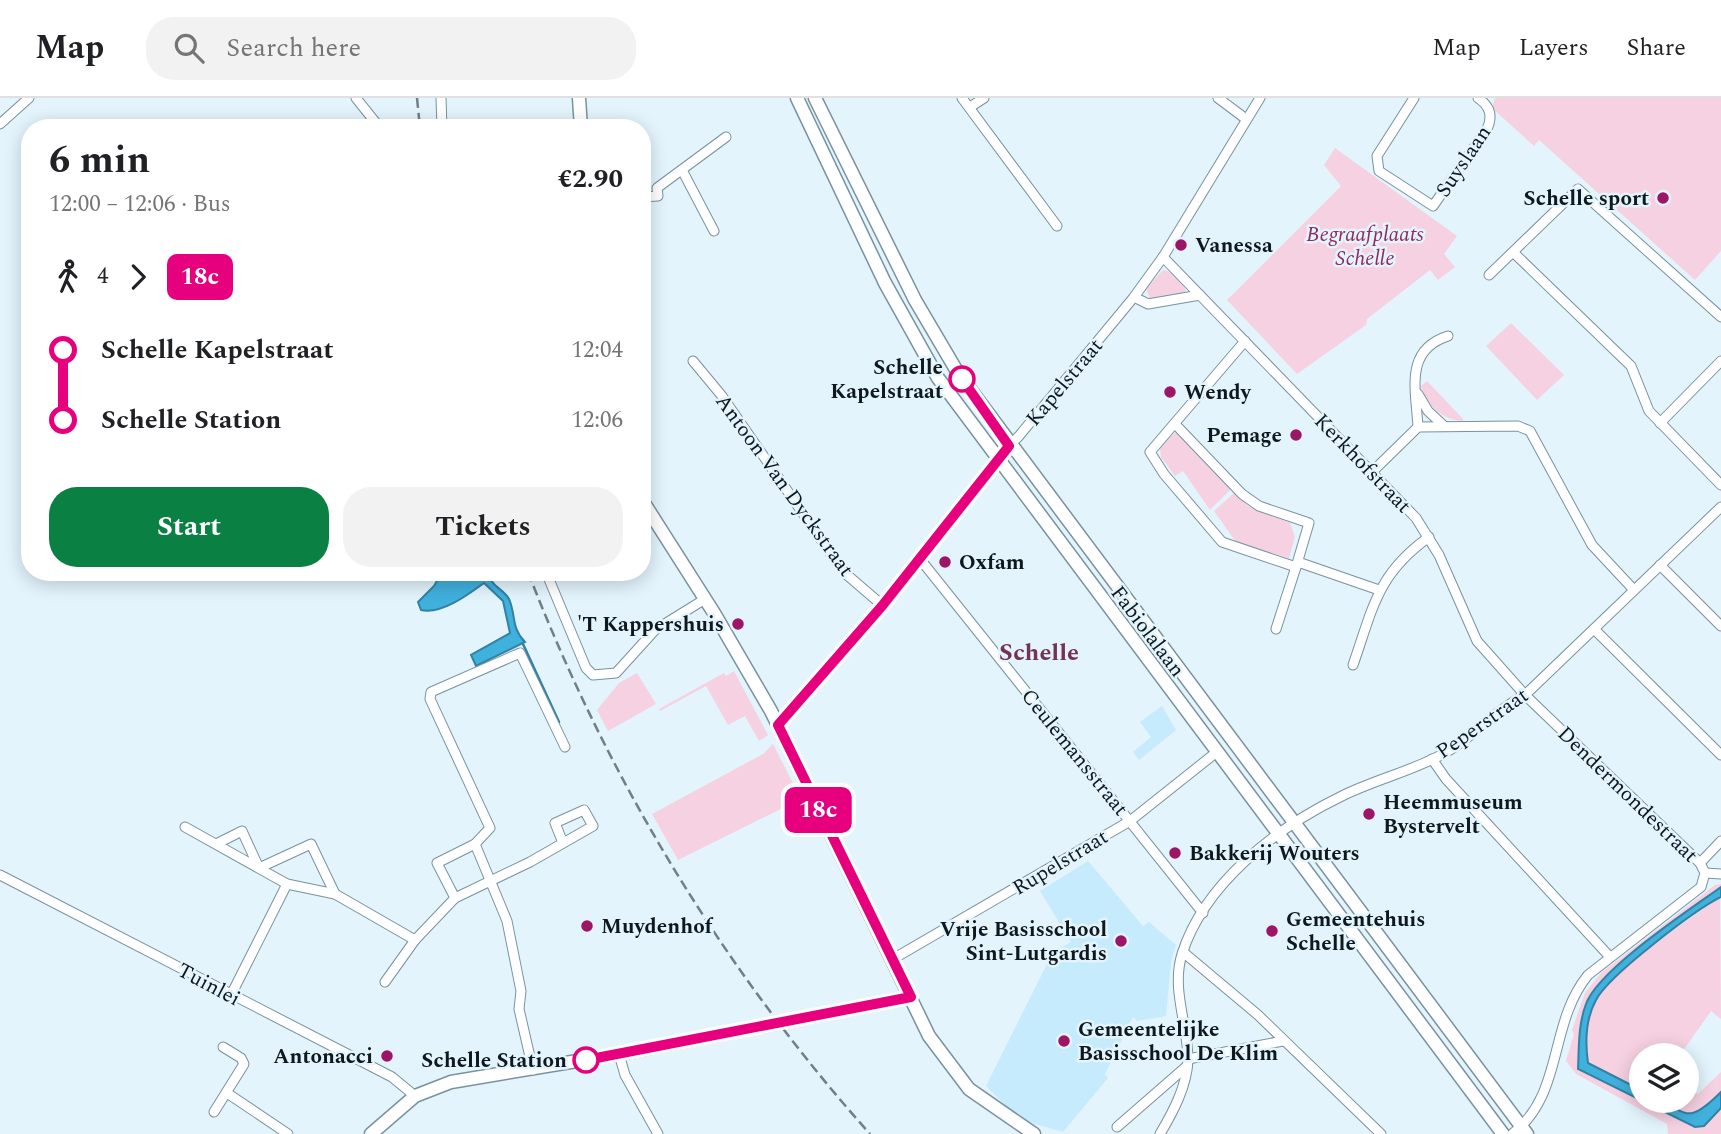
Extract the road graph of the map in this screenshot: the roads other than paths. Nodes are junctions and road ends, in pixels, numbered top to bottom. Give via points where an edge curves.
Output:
1 (29, 98) edge
2 (356, 98) edge
3 (441, 98) edge
4 (579, 98) edge
5 (797, 98) edge
6 (816, 98) edge
7 (962, 98) edge
8 (984, 98) edge
9 (1218, 98) edge
10 (1260, 98) edge
11 (1413, 98) edge
12 (1478, 98) edge
13 (970, 107) junction
14 (373, 119) edge
15 (442, 119) edge
16 (580, 119) edge
17 (1246, 120) junction
18 (0, 124) edge
19 (726, 137) dead end
20 (682, 170) junction
21 (651, 196) edge
22 (1057, 226) dead end
23 (715, 231) dead end
24 (1514, 253) junction
25 (1163, 257) junction
26 (1489, 275) dead end
27 (1199, 295) junction
28 (1134, 297) junction
29 (1721, 317) edge
30 (1448, 336) dead end
31 (1245, 341) junction
32 (692, 361) dead end
33 (1721, 361) edge
34 (1417, 392) junction
35 (1660, 423) junction
36 (1175, 424) junction
37 (1443, 425) junction
38 (1418, 427) junction
39 (1009, 446) junction
40 (996, 459) junction
41 (1372, 472) junction
42 (1721, 485) edge
43 (1721, 507) edge
44 (651, 514) edge
45 (1429, 537) junction
46 (920, 559) junction
47 (1297, 564) junction
48 (1660, 565) junction
49 (551, 581) edge
50 (1378, 590) junction
51 (1634, 590) junction
52 (705, 598) junction
53 (882, 606) junction
54 (1721, 626) edge
55 (1276, 629) dead end
56 (1594, 629) junction
57 (1353, 665) dead end
58 (1525, 695) junction
59 (778, 725) junction
60 (565, 747) dead end
61 (1218, 751) junction
62 (1721, 755) edge
63 (1432, 759) junction
64 (1130, 821) junction
65 (1294, 822) junction
66 (184, 827) dead end
67 (1278, 835) junction
68 (1721, 841) edge
69 (218, 843) junction
70 (475, 844) junction
71 (563, 844) dead end
72 (1700, 863) junction
73 (259, 868) junction
74 (1705, 873) junction
75 (1721, 874) edge
76 (0, 875) edge
77 (490, 880) junction
78 (287, 884) junction
79 (335, 894) junction
80 (455, 898) junction
81 (1203, 913) junction
82 (415, 940) junction
83 (1183, 952) junction
84 (1610, 957) junction
85 (893, 959) junction
86 (385, 982) dead end
87 (230, 995) junction
88 (911, 997) junction
89 (1283, 1041) junction
90 (223, 1047) dead end
91 (619, 1054) junction
92 (1187, 1062) junction
93 (533, 1070) junction
94 (227, 1093) junction
95 (415, 1096) junction
96 (214, 1112) dead end
97 (1117, 1128) dead end
98 (1520, 1132) edge
99 (288, 1134) edge
100 (371, 1134) edge
101 (658, 1134) edge
102 (1034, 1134) edge
103 (1160, 1134) edge
104 (1381, 1134) edge
105 (1503, 1134) edge

1 - 18 street
2 - 14 street
3 - 15 street
4 - 16 main road
5 - 40 main road, Fabiolalaan via 913,338
6 - 39 main road, Fabiolalaan via 929,326
7 - 13 street
8 - 13 street
9 - 17 street
10 - 17 street, Kapelstraat
11 - 12 street, Suyslaan via 1377,156 1379,171 1433,206 1487,129 1490,111
13 - 22 street
17 - 25 street, Kapelstraat
19 - 20 street
20 - 21 street via 657,188 658,196
20 - 23 street
24 - 26 street
24 - 29 street via 1578,190
24 - 35 street via 1631,366 1644,402
25 - 27 street, Kerkhofstraat
25 - 28 street, Kapelstraat
27 - 28 street via 1148,304
27 - 31 street, Kerkhofstraat
28 - 39 street, Kapelstraat
30 - 34 street via 1421,353 1416,365
31 - 36 street
31 - 41 street, Kerkhofstraat
32 - 53 street, Antoon Van Dyckstraat via 722,396 846,574
33 - 35 street
34 - 37 street
34 - 38 street
35 - 42 street
36 - 47 street via 1242,494 1259,506 1308,523
36 - 47 street via 1150,452 1212,533 1222,542
37 - 38 street
37 - 51 street via 1518,426 1530,431 1592,545
38 - 41 street
39 - 40 street, Kapelstraat
39 - 65 main road, Fabiolalaan
40 - 46 street, Kapelstraat
40 - 61 main road, Fabiolalaan
41 - 45 street, Kerkhofstraat
43 - 48 street, Peperstraat
44 - 52 main road
45 - 50 street via 1404,556
45 - 58 street, Kerkhofstraat via 1471,630
46 - 53 street, Kapelstraat
46 - 64 street, Ceulemansstraat
47 - 50 street
47 - 55 street
48 - 51 street, Peperstraat
48 - 54 street
49 - 52 street via 586,668 593,675 615,673 655,630
50 - 57 street
51 - 56 street, Peperstraat
52 - 59 main road
53 - 59 street, Kapelstraat
56 - 58 street, Peperstraat
56 - 62 street
58 - 63 street, Peperstraat
58 - 72 street, Dendermondestraat
59 - 85 main road
60 - 70 street via 520,653 430,695 490,828
61 - 64 street, Rupelstraat
61 - 67 main road, Fabiolalaan
63 - 65 street, Peperstraat via 1341,796
63 - 84 street
64 - 81 street, Ceulemansstraat
64 - 85 street, Rupelstraat
65 - 67 street, Peperstraat
65 - 98 main road, Fabiolalaan
66 - 69 street
67 - 81 street, Peperstraat via 1235,869
67 - 105 main road, Fabiolalaan
68 - 72 street
69 - 73 street
69 - 73 street via 242,831
70 - 77 street
70 - 80 street via 437,863
71 - 77 street
72 - 74 street, Dendermondestraat
73 - 78 street
73 - 79 street via 311,844
74 - 75 street
74 - 84 street, Dendermondestraat via 1695,892
76 - 87 street, Tuinlei
77 - 80 street
77 - 93 street via 507,921
78 - 79 street
78 - 87 street
79 - 82 street
80 - 82 street
81 - 83 street, Peperstraat
82 - 86 street
83 - 89 street
83 - 92 street, Peperstraat via 1179,985
84 - 98 street, Dendermondestraat via 1574,992 1545,1092
85 - 88 main road
87 - 95 street, Tuinlei via 392,1077
88 - 91 main road
88 - 102 main road via 929,1036 969,1089
89 - 92 street
89 - 104 street
90 - 94 street via 244,1064
91 - 93 main road
91 - 101 street
92 - 97 street
92 - 103 street, Peperstraat via 1183,1088
93 - 95 main road via 451,1082
94 - 96 street
94 - 99 street
95 - 100 main road

